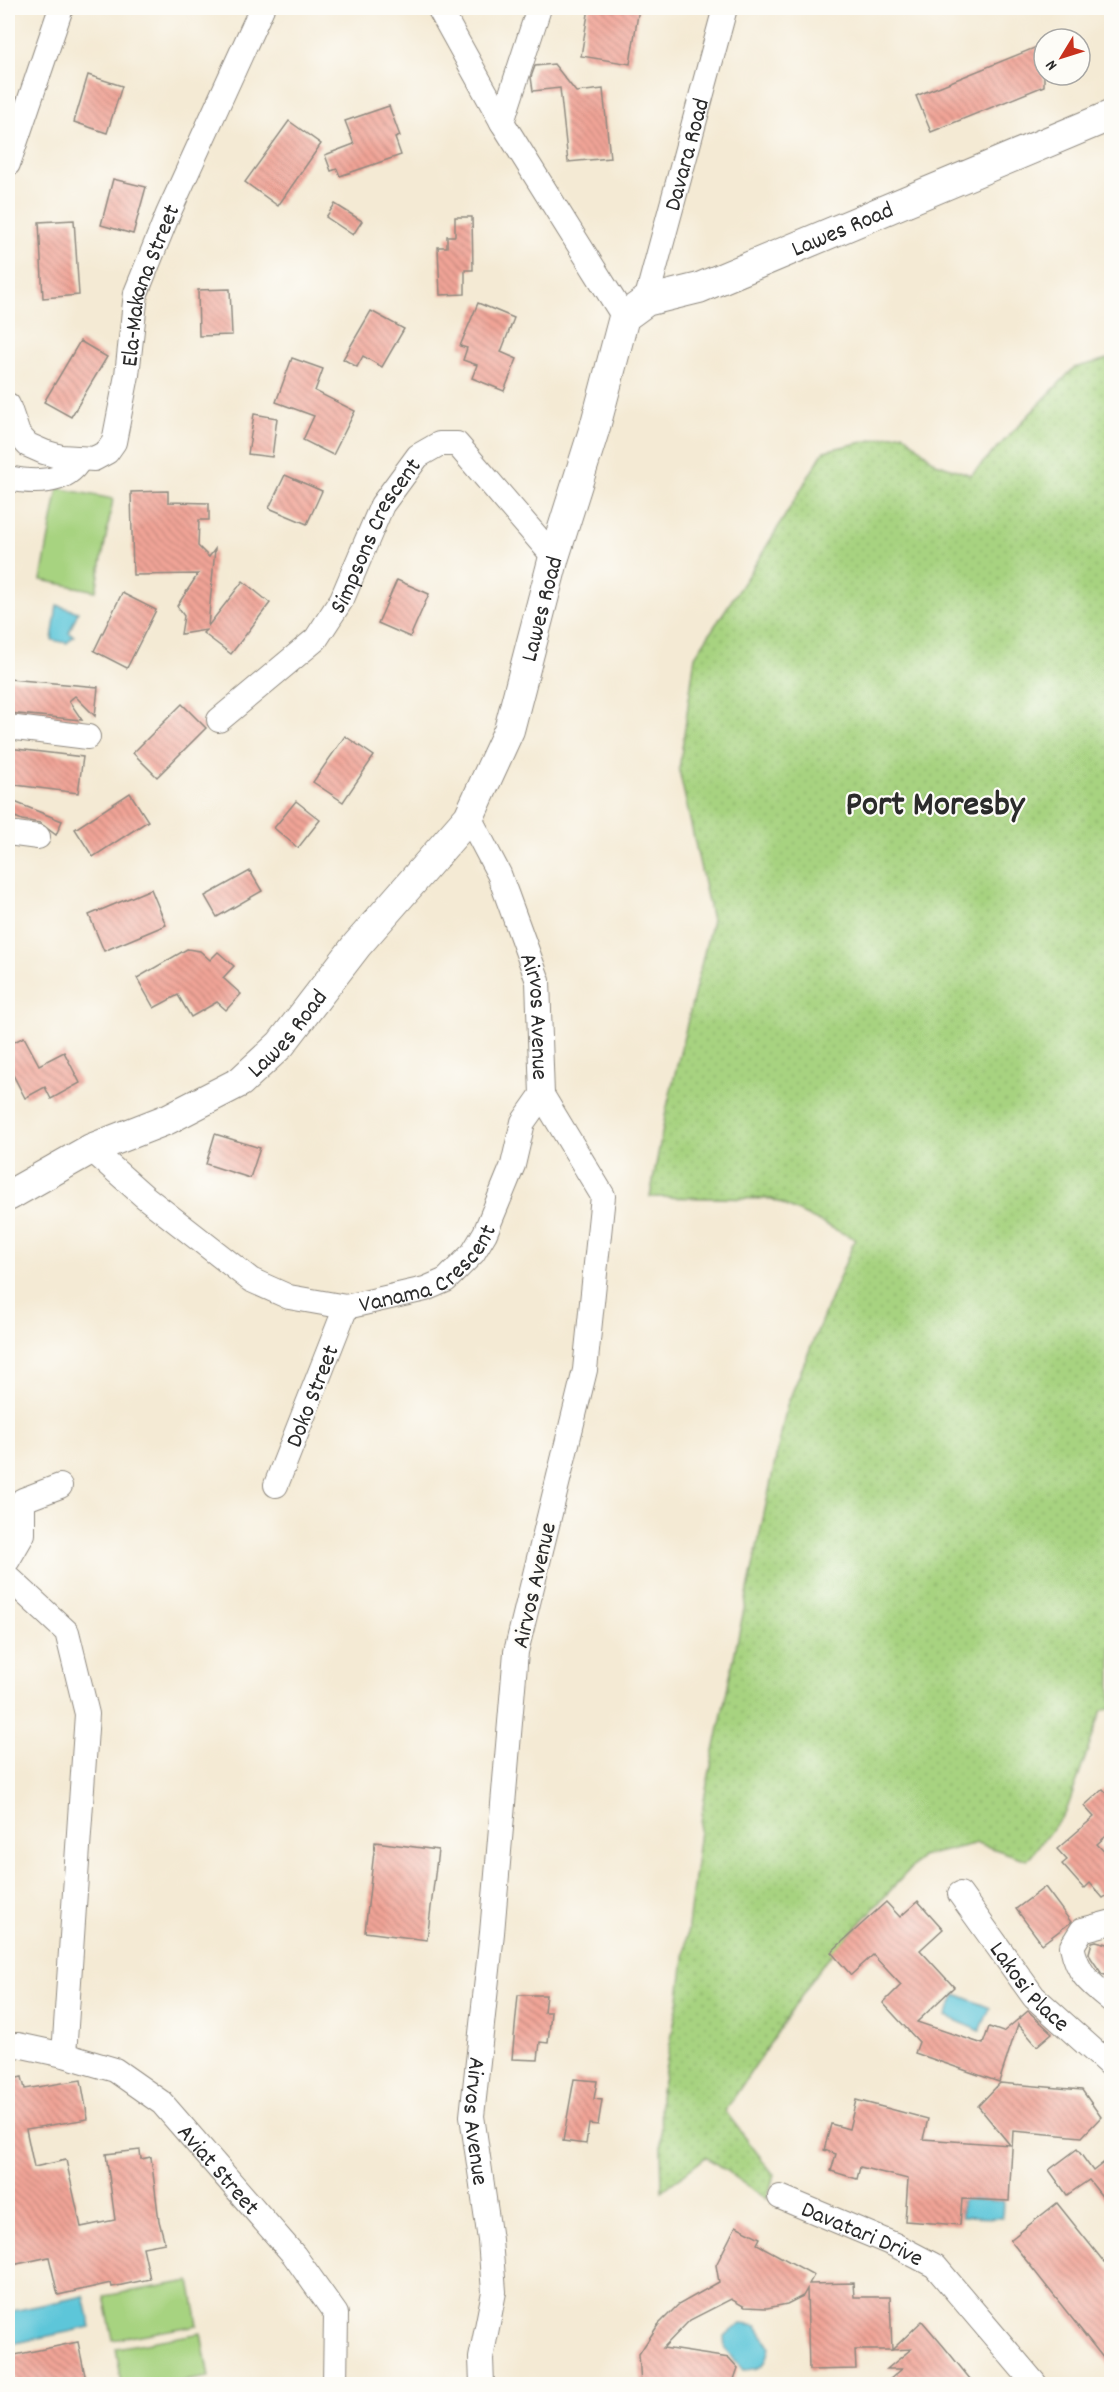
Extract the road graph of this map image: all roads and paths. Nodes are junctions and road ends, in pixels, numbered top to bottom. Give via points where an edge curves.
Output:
1 (61, 8) edge
2 (262, 8) edge
3 (439, 8) edge
4 (539, 8) edge
5 (725, 8) edge
6 (1112, 115) edge
7 (502, 122) junction
8 (8, 164) edge
9 (635, 309) junction
10 (8, 405) edge
11 (80, 459) junction
12 (8, 478) edge
13 (554, 557) junction
14 (219, 720) dead end
15 (8, 727) edge
16 (88, 736) dead end
17 (469, 817) junction
18 (8, 833) edge
19 (38, 837) dead end
20 (542, 1095) junction
21 (91, 1149) junction
22 (8, 1196) edge
23 (346, 1307) junction
24 (276, 1485) dead end
25 (60, 1486) dead end
26 (8, 1560) edge
27 (8, 1577) edge
28 (960, 1894) dead end
29 (1112, 1922) edge
30 (1112, 2001) edge
31 (8, 2046) edge
32 (64, 2055) junction
33 (1112, 2067) edge
34 (780, 2198) dead end
35 (335, 2385) edge
36 (482, 2385) edge
37 (1035, 2385) edge

1 - 8 street
2 - 11 street, Ela-Makana Street via 136,293 127,375 114,442 94,459
3 - 7 street
4 - 7 street
5 - 9 street, Davara Road
6 - 9 main road, Lawes Road via 699,288
7 - 9 street
9 - 13 main road, Lawes Road
10 - 11 street, Ela-Makana Street via 18,434 28,445
11 - 12 street via 57,479
13 - 14 street, Simpsons Crescent via 457,444 439,444 418,456 382,505 342,599 316,639
13 - 17 main road, Lawes Road via 508,730
15 - 16 street
17 - 20 street, Airvos Avenue via 500,874 538,981
17 - 21 main road, Lawes Road via 357,945 281,1044 240,1082 168,1119
18 - 19 street
20 - 23 street, Vanama Crescent via 523,1122 513,1165 473,1253 446,1280
20 - 36 street, Airvos Avenue via 603,1196 585,1370 516,1652 472,2116 494,2292 481,2358
21 - 22 main road, Lawes Road
21 - 23 street, Vanama Crescent via 250,1280 289,1297
23 - 24 street, Doko Street
25 - 26 street via 23,1500 23,1534
27 - 32 street via 67,1632 87,1714
28 - 33 street, Lakosi Place via 1034,1997
29 - 30 street via 1082,1930 1072,1946 1076,1966
31 - 32 street, Aviat Street
32 - 35 street, Aviat Street via 115,2070 162,2103 294,2254 336,2314
34 - 37 street, Davatari Drive via 895,2245 935,2266

